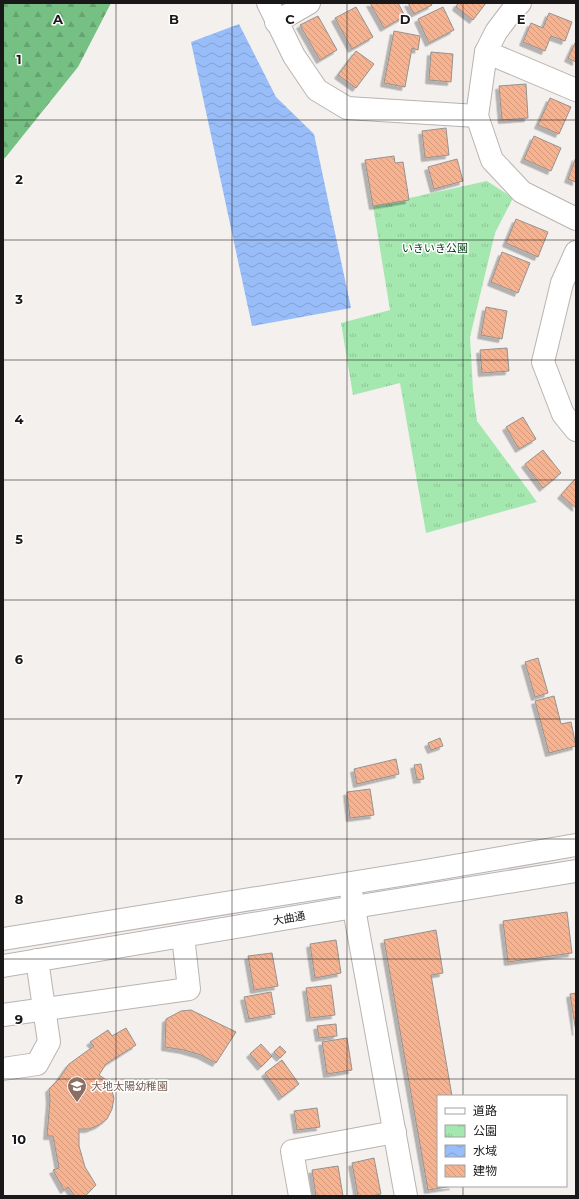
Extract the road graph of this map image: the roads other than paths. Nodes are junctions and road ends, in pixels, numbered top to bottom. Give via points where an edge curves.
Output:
1 (309, 3) edge
2 (520, 3) edge
3 (272, 12) edge
4 (486, 52) junction
5 (576, 90) edge
6 (477, 116) junction
7 (576, 220) edge
8 (576, 252) edge
9 (576, 430) edge
10 (576, 845) edge
11 (576, 871) edge
12 (349, 882) junction
13 (354, 907) junction
14 (183, 936) junction
15 (3, 939) edge
16 (37, 960) junction
17 (3, 966) edge
18 (44, 1008) junction
19 (3, 1014) edge
20 (3, 1069) edge
21 (395, 1132) junction
22 (300, 1196) edge
23 (406, 1196) edge

1 - 3 street
2 - 4 street via 496,32
3 - 6 street via 294,56 317,90 346,108
4 - 5 street
4 - 6 street
6 - 7 street via 492,160 522,192
8 - 9 street via 562,283 543,362 563,414
10 - 12 street
11 - 13 street, 大曲通
12 - 13 street
12 - 15 street
13 - 14 street, 大曲通
13 - 21 street
14 - 16 street, 大曲通
14 - 18 street via 189,989
16 - 17 street, 大曲通
16 - 18 street
18 - 19 street
18 - 20 street via 49,1042 37,1064
21 - 22 street via 292,1151
21 - 23 street

